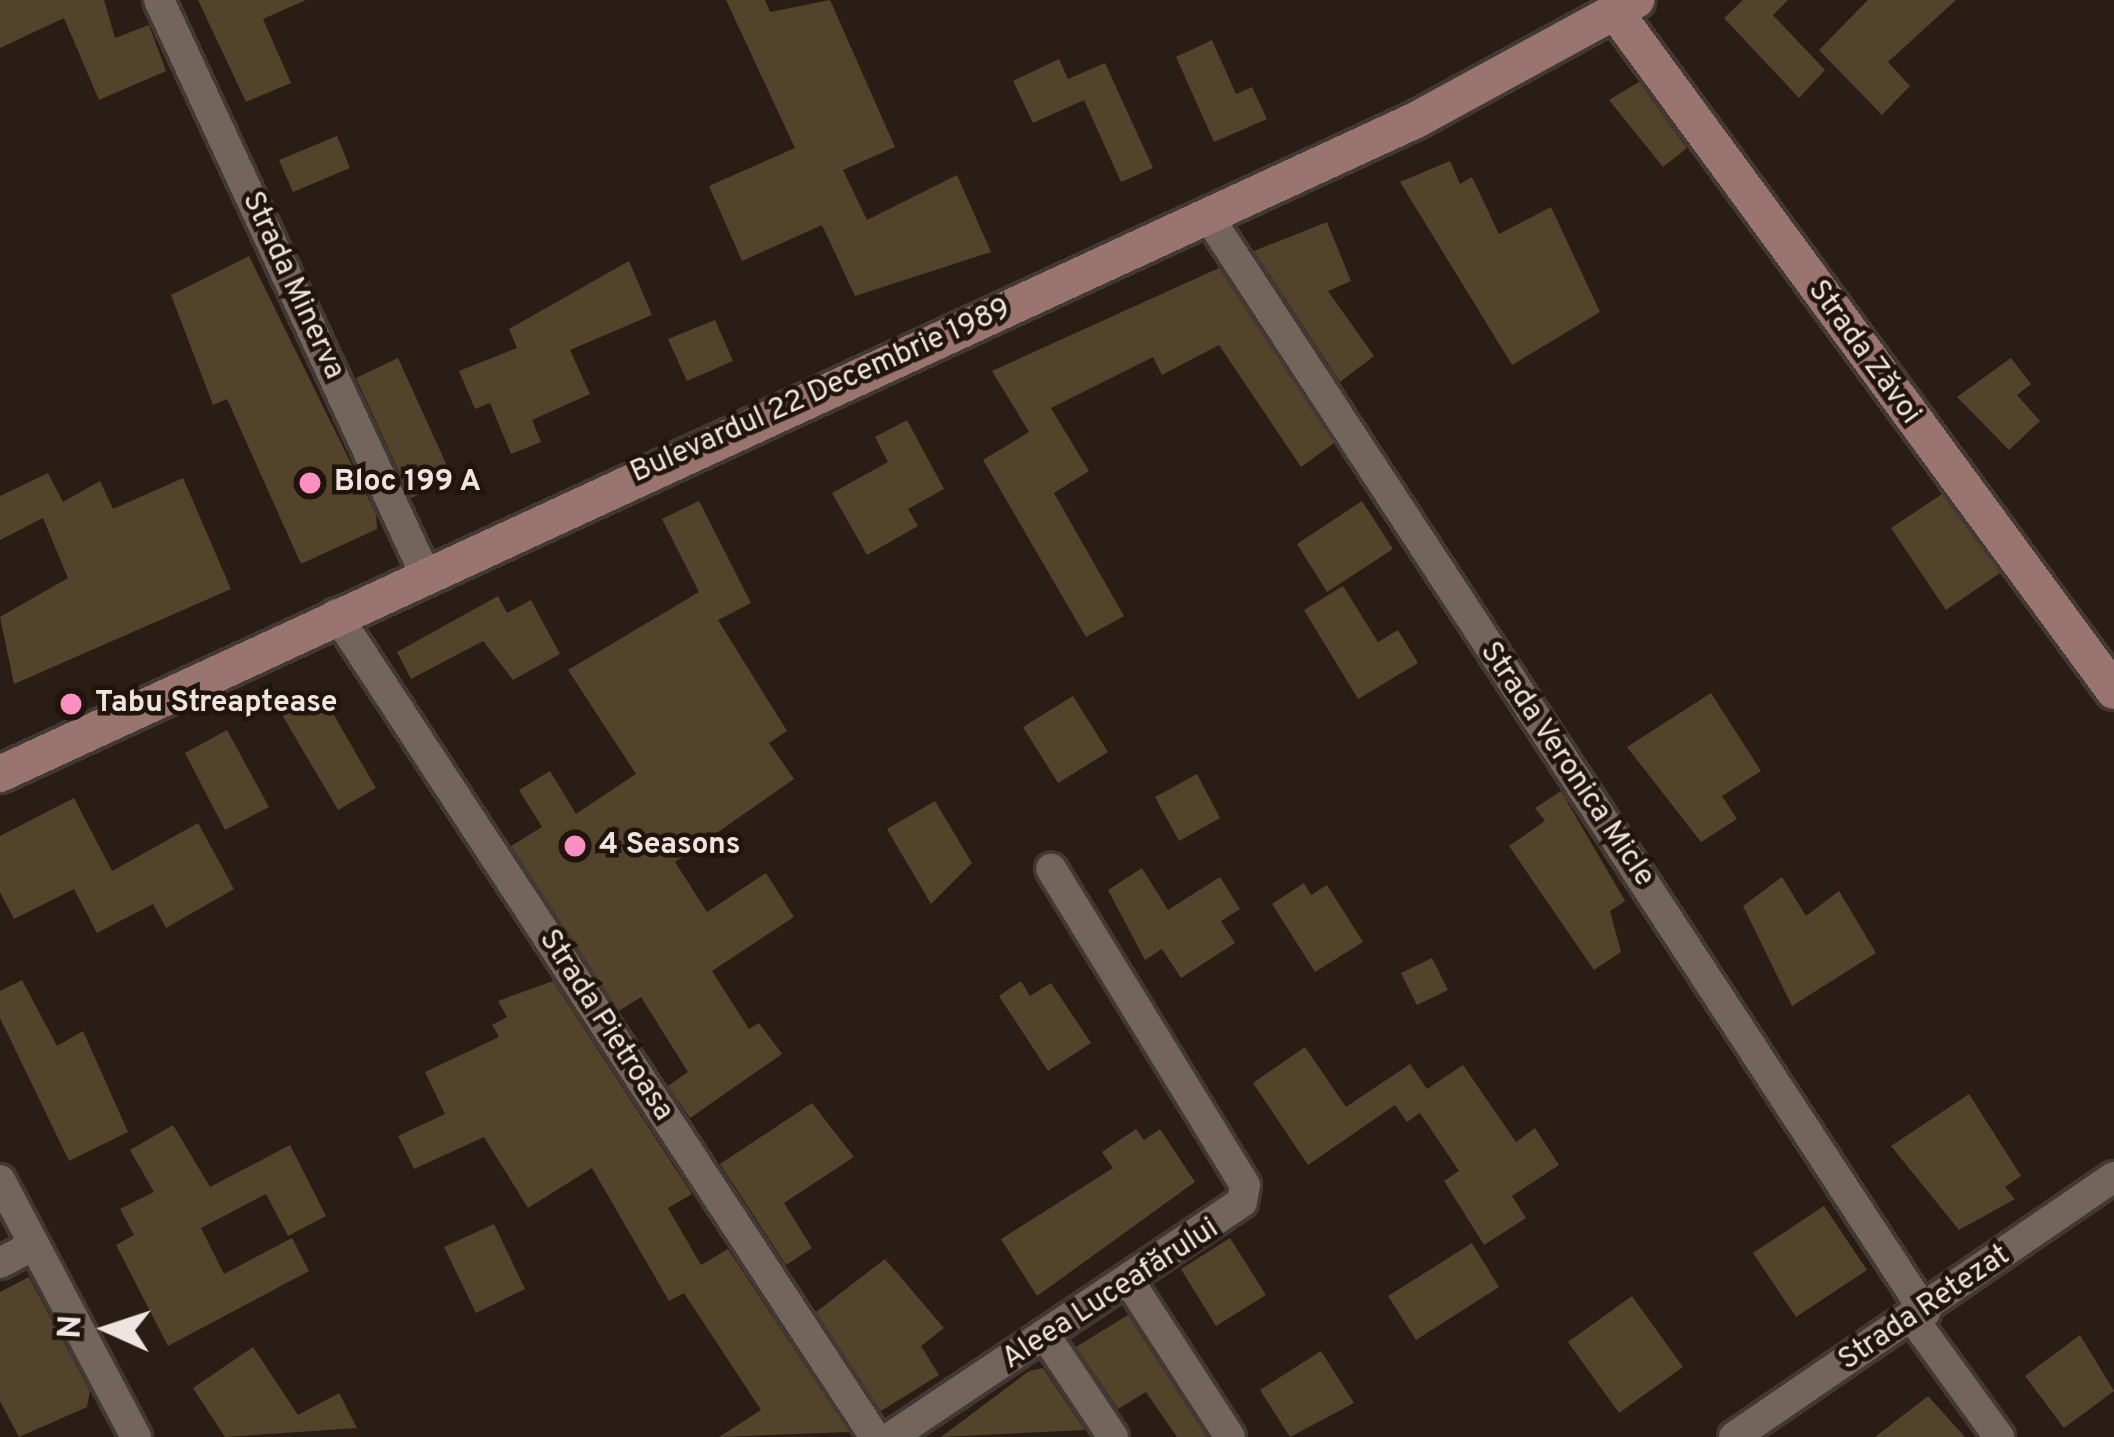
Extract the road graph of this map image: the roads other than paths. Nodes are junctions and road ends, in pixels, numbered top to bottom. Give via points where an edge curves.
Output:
1 (159, 0) edge
2 (1626, 7) edge
3 (1208, 216) junction
4 (424, 572) junction
5 (335, 614) junction
6 (2114, 691) edge
7 (0, 774) edge
8 (1051, 869) dead end
9 (2114, 1177) edge
10 (0, 1180) edge
11 (34, 1245) junction
12 (0, 1264) edge
13 (1131, 1284) junction
14 (1920, 1316) junction
15 (1047, 1338) junction
16 (136, 1437) edge
17 (875, 1437) edge
18 (891, 1437) edge
19 (1113, 1437) edge
20 (1230, 1437) edge
21 (1734, 1437) edge
22 (1999, 1437) edge

1 - 4 street, Strada Minerva
2 - 3 main road, Bulevardul 22 Decembrie 1989
2 - 6 main road, Strada Zăvoi
3 - 4 main road, Bulevardul 22 Decembrie 1989
3 - 14 street, Strada Veronica Micle
4 - 5 main road, Bulevardul 22 Decembrie 1989
5 - 7 main road, Bulevardul 22 Decembrie 1989
5 - 17 street, Strada Pietroasa
8 - 13 street, Aleea Luceafărului via 1245,1185 1233,1214
9 - 14 street, Strada Retezat
10 - 11 street
11 - 12 street
11 - 16 street
13 - 15 street, Aleea Luceafărului
13 - 20 street
14 - 21 street, Strada Retezat
14 - 22 street, Strada Veronica Micle
15 - 18 street, Aleea Luceafărului
15 - 19 street

